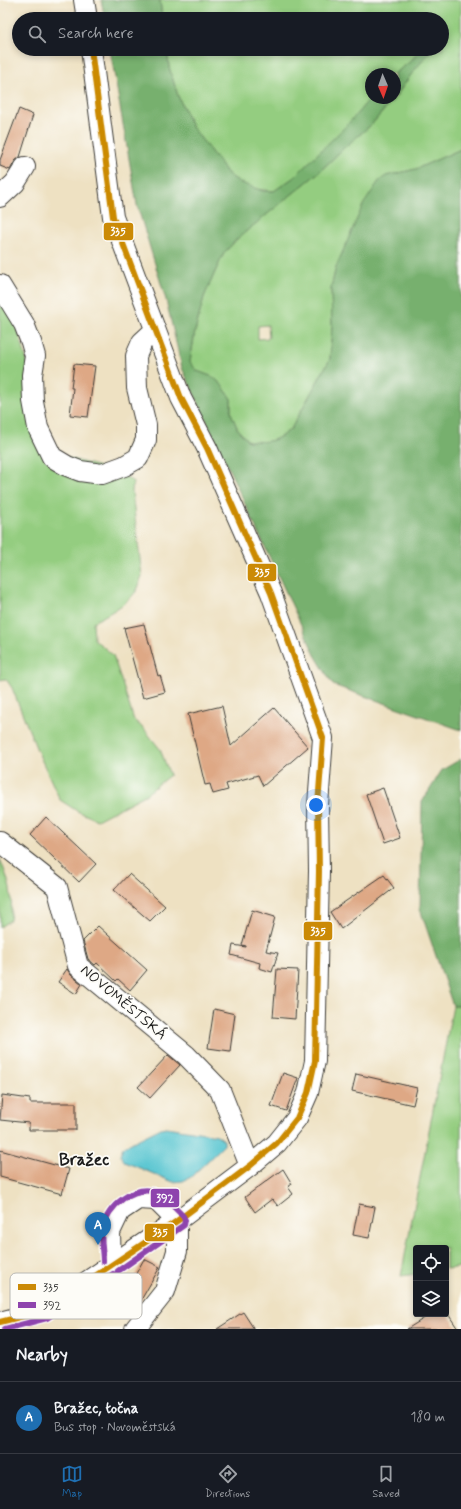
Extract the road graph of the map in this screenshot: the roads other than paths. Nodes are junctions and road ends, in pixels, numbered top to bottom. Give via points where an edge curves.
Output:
1 (84, 0) edge
2 (86, 12) edge
3 (92, 56) edge
4 (25, 166) dead end
5 (0, 197) edge
6 (0, 285) edge
7 (154, 330) junction
8 (0, 842) edge
9 (250, 1166) junction
10 (177, 1220) junction
11 (111, 1266) junction
12 (101, 1273) edge
13 (12, 1319) edge
14 (0, 1322) edge
15 (135, 1329) edge

1 - 2 street
3 - 7 street via 113,217
4 - 5 street via 15,183
6 - 7 street via 24,324 35,356 32,375 33,401 38,428 52,457 80,471 102,474 138,458 146,440 146,425 137,388 136,356 142,342
7 - 9 street via 181,398 207,448 271,593 323,738 318,805 315,1061 308,1093 297,1118 277,1144
8 - 9 street, NOVOMĚSTSKÁ via 57,887 78,966 186,1055 220,1090
9 - 10 street
10 - 11 street
10 - 11 street via 156,1200 138,1199 120,1211 110,1232
10 - 15 street via 177,1250 165,1291
11 - 12 street
13 - 14 street

